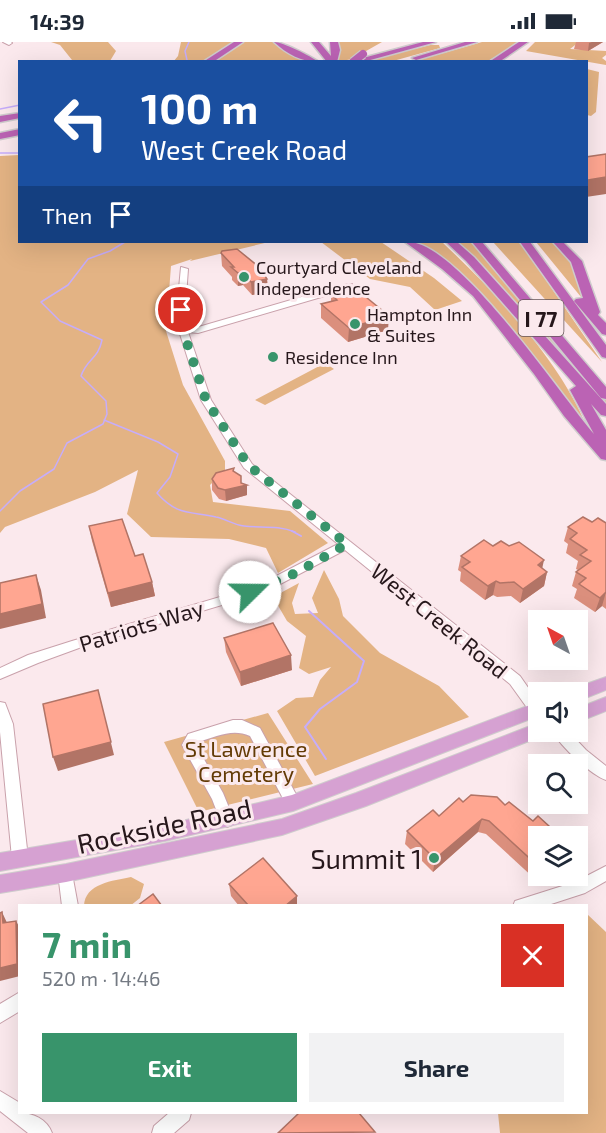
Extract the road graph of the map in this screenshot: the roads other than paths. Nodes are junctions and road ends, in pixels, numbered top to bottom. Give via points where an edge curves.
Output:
1 (239, 42) edge
2 (278, 42) edge
3 (334, 42) edge
4 (432, 42) edge
5 (473, 42) edge
6 (526, 42) edge
7 (312, 43) edge
8 (375, 47) dead end
9 (411, 59) dead end
10 (210, 60) edge
11 (310, 60) edge
12 (323, 60) edge
13 (333, 60) edge
14 (355, 60) edge
15 (360, 60) edge
16 (497, 60) edge
17 (511, 60) edge
18 (18, 117) edge
19 (0, 121) edge
20 (18, 132) edge
21 (0, 135) edge
22 (18, 142) edge
23 (0, 144) edge
24 (411, 243) edge
25 (452, 243) edge
26 (478, 243) edge
27 (489, 243) edge
28 (526, 243) edge
29 (533, 243) edge
30 (559, 243) edge
31 (184, 269) dead end
32 (349, 286) dead end
33 (186, 330) junction
34 (606, 331) edge
35 (544, 342) junction
36 (606, 354) edge
37 (606, 378) edge
38 (606, 395) edge
39 (606, 412) edge
40 (606, 441) edge
41 (606, 456) edge
42 (347, 544) junction
43 (0, 674) edge
44 (606, 683) edge
45 (588, 690) edge
46 (528, 697) edge
47 (606, 704) edge
48 (0, 707) edge
49 (588, 711) edge
50 (528, 714) edge
51 (528, 734) edge
52 (570, 742) edge
53 (606, 774) edge
54 (293, 803) junction
55 (227, 820) junction
56 (20, 858) junction
57 (0, 862) edge
58 (66, 873) junction
59 (606, 873) edge
60 (0, 884) edge
61 (70, 904) edge
62 (527, 904) edge
63 (18, 1001) edge
64 (0, 1014) edge
65 (0, 1100) edge
66 (18, 1114) edge
67 (19, 1114) edge
68 (181, 1114) edge
69 (44, 1133) edge
70 (161, 1133) edge

1 - 10 highway
2 - 11 highway
3 - 13 highway
4 - 15 highway
5 - 9 highway
6 - 16 highway
6 - 17 highway
7 - 12 highway
7 - 13 highway
8 - 14 highway, bridge
18 - 19 highway
20 - 21 highway
22 - 23 highway
24 - 41 highway via 477,294
25 - 35 highway
26 - 38 highway, I 77
27 - 37 highway, I 77
28 - 36 highway
29 - 34 highway
30 - 34 highway via 576,261 589,304
31 - 33 street, West Creek Road via 181,310
32 - 33 street via 195,331
33 - 42 street, West Creek Road via 206,400 248,466
35 - 39 highway
35 - 40 highway
42 - 43 street, Patriots Way via 261,589 76,644
42 - 46 street, West Creek Road via 515,680
44 - 45 main road
47 - 49 main road
48 - 56 street via 6,724
50 - 54 main road, Rockside Road
51 - 58 main road, Rockside Road via 282,827
52 - 53 street
54 - 55 main road, Rockside Road
54 - 55 street via 255,732 233,726 193,738 189,745
55 - 56 main road, Rockside Road
56 - 57 main road, Rockside Road
58 - 60 main road, Rockside Road
58 - 61 street
59 - 62 street via 579,888
63 - 64 street
65 - 66 street
67 - 69 street
68 - 70 street

